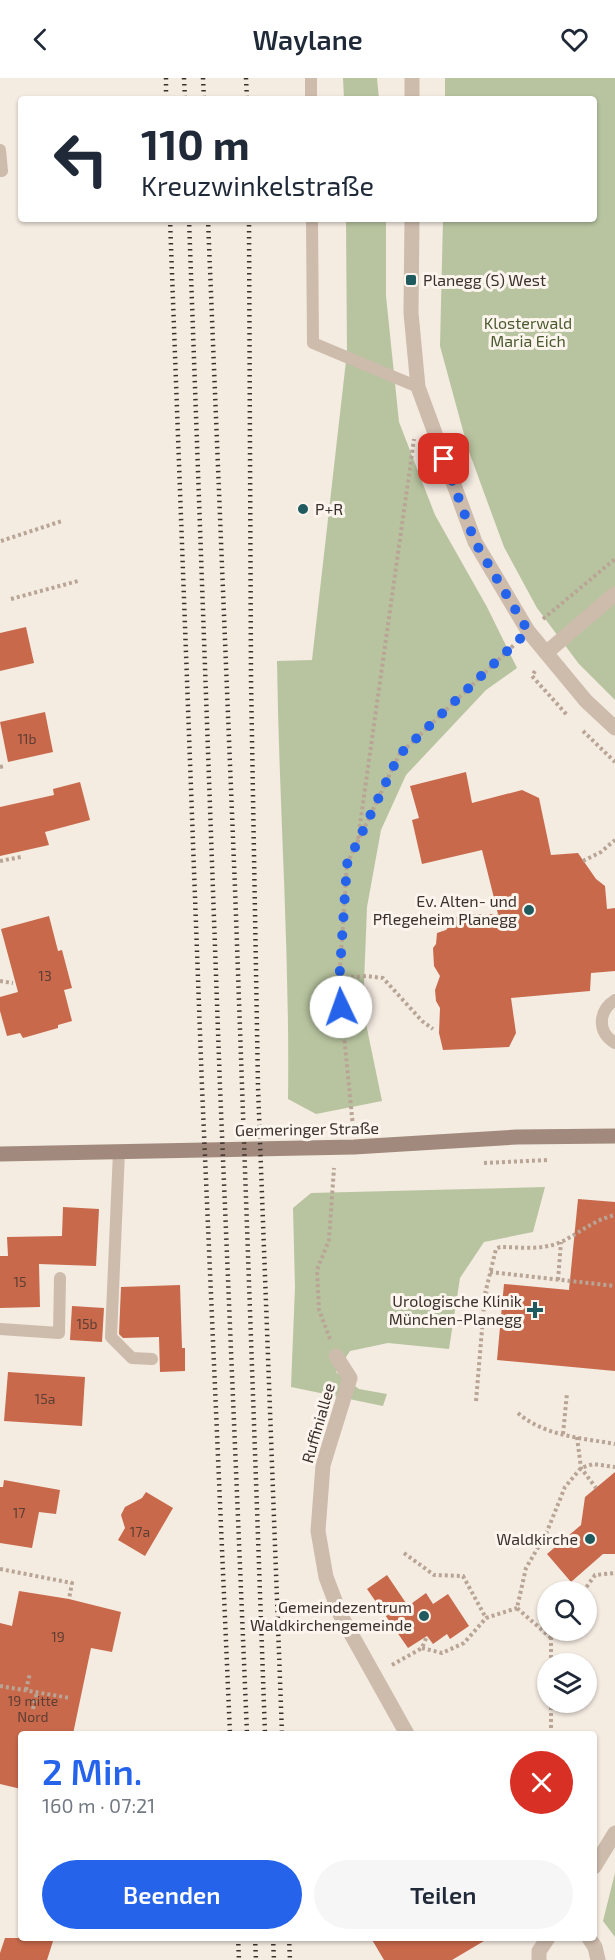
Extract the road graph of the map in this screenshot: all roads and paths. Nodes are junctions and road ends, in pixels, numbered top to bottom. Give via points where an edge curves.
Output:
1 (311, 78) edge
2 (412, 78) edge
3 (311, 96) edge
4 (412, 96) edge
5 (0, 150) edge
6 (2, 171) dead end
7 (312, 222) edge
8 (412, 222) edge
9 (418, 387) junction
10 (415, 432) dead end
11 (62, 521) dead end
12 (1, 541) edge
13 (615, 559) edge
14 (78, 581) dead end
15 (615, 594) edge
16 (11, 599) dead end
17 (528, 631) junction
18 (546, 653) junction
19 (615, 728) edge
20 (615, 840) edge
21 (357, 843) junction
22 (21, 857) dead end
23 (0, 861) edge
24 (583, 861) dead end
25 (339, 978) junction
26 (0, 981) edge
27 (13, 983) dead end
28 (615, 1000) edge
29 (433, 1029) dead end
30 (615, 1043) edge
31 (352, 1112) dead end
32 (615, 1136) edge
33 (120, 1151) junction
34 (0, 1154) edge
35 (334, 1168) dead end
36 (615, 1215) edge
37 (561, 1242) junction
38 (490, 1272) junction
39 (60, 1278) dead end
40 (558, 1280) junction
41 (615, 1286) edge
42 (485, 1294) junction
43 (503, 1297) dead end
44 (0, 1329) edge
45 (336, 1356) joint
46 (152, 1359) dead end
47 (567, 1393) dead end
48 (476, 1401) dead end
49 (519, 1413) dead end
50 (563, 1434) junction
51 (577, 1437) junction
52 (615, 1444) edge
53 (615, 1467) edge
54 (581, 1468) junction
55 (596, 1488) dead end
56 (404, 1553) dead end
57 (0, 1569) edge
58 (615, 1573) edge
59 (591, 1581) edge
60 (69, 1599) dead end
61 (517, 1608) junction
62 (486, 1618) junction
63 (537, 1626) edge
64 (427, 1636) dead end
65 (422, 1648) junction
66 (410, 1656) dead end
67 (30, 1673) dead end
68 (0, 1686) edge
69 (26, 1690) junction
70 (37, 1692) junction
71 (70, 1698) dead end
72 (33, 1709) dead end
73 (551, 1713) edge
74 (405, 1731) edge
75 (551, 1731) edge
76 (615, 1833) edge
77 (597, 1862) edge
78 (543, 1941) edge
79 (591, 1941) edge
80 (539, 1960) edge
81 (598, 1960) edge

1 - 3 lane
2 - 4 street
5 - 6 lane
7 - 9 lane via 313,343
8 - 9 street via 411,313
9 - 17 street via 475,542
10 - 21 path
11 - 12 path
13 - 17 path
14 - 16 path
15 - 18 street
17 - 18 street
17 - 21 path via 399,755
18 - 19 street via 586,701
20 - 24 path
21 - 25 path via 347,864
22 - 23 path
25 - 29 path via 383,978
25 - 31 path
26 - 27 path
28 - 30 lane via 606,1007 601,1023 602,1030
32 - 33 main road, Germeringer Straße via 517,1137 354,1147
33 - 34 main road, Germeringer Straße
33 - 46 lane via 111,1337 132,1359
35 - 45 path via 329,1240 317,1270 319,1310
36 - 37 path via 591,1223
37 - 38 path via 533,1248 500,1247
37 - 40 path
38 - 40 path
38 - 42 path
39 - 44 lane via 59,1333
40 - 41 path
42 - 43 path
42 - 48 path
45 - 74 street, Ruffiniallee via 350,1378 323,1465 318,1531 326,1577 340,1614
47 - 50 path
49 - 50 path via 531,1424
50 - 51 path
51 - 52 path
51 - 54 path
53 - 54 path via 593,1464
54 - 55 path
54 - 61 path via 565,1487 546,1534 526,1568
56 - 62 path via 434,1575 463,1576
57 - 60 path via 72,1583
58 - 59 path via 595,1575
61 - 62 path
61 - 63 path
62 - 65 path via 464,1643 442,1653
64 - 65 path
65 - 66 path
67 - 69 path
68 - 69 path
69 - 70 path
70 - 71 path
70 - 72 path
73 - 75 path
76 - 77 street
78 - 80 street
79 - 81 street

